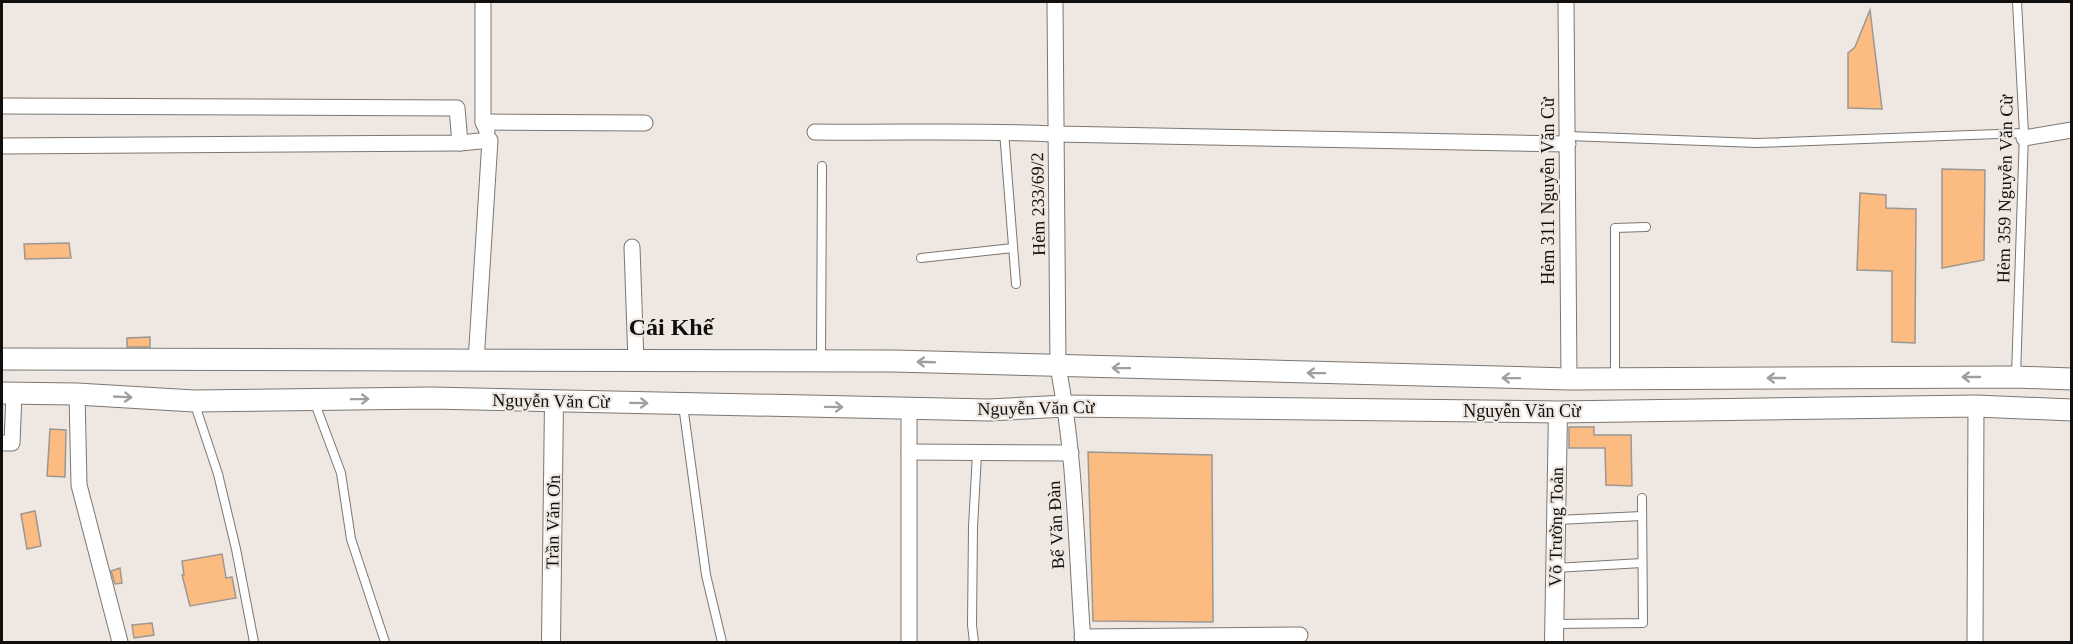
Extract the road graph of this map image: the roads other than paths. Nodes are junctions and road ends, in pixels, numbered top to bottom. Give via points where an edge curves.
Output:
1 (483, 2) edge
2 (1055, 2) edge
3 (1566, 2) edge
4 (2016, 2) edge
5 (2, 106) edge
6 (483, 122) junction
7 (645, 123) dead end
8 (2072, 130) edge
9 (1004, 131) junction
10 (815, 132) dead end
11 (1056, 134) junction
12 (2024, 136) junction
13 (490, 140) junction
14 (1568, 140) junction
15 (460, 143) junction
16 (2, 146) edge
17 (822, 166) dead end
18 (1646, 227) dead end
19 (632, 247) dead end
20 (1013, 248) junction
21 (921, 258) dead end
22 (1016, 284) dead end
23 (2, 359) edge
24 (476, 362) junction
25 (636, 362) junction
26 (821, 362) junction
27 (1058, 367) junction
28 (2016, 377) junction
29 (1563, 379) junction
30 (1615, 379) junction
31 (2072, 379) edge
32 (8, 393) edge
33 (77, 394) junction
34 (314, 399) junction
35 (194, 401) junction
36 (554, 402) junction
37 (683, 403) junction
38 (1066, 406) junction
39 (1976, 406) junction
40 (909, 408) junction
41 (2072, 410) edge
42 (1558, 412) junction
43 (2, 443) edge
44 (909, 452) junction
45 (1071, 453) junction
46 (977, 454) junction
47 (1642, 498) dead end
48 (1642, 516) junction
49 (1556, 520) junction
50 (1642, 563) junction
51 (1555, 568) junction
52 (1555, 633) edge
53 (1299, 635) dead end
54 (1188, 639) edge
55 (1279, 639) edge
56 (1082, 640) edge
57 (120, 642) edge
58 (254, 642) edge
59 (385, 642) edge
60 (551, 642) edge
61 (722, 642) edge
62 (909, 642) edge
63 (974, 642) edge
64 (1976, 642) edge

1 - 6 street
2 - 11 street, Hẻm 233/69/2
3 - 14 street, Hẻm 311 Nguyễn Văn Cừ
4 - 12 lane, Hẻm 359 Nguyễn Văn Cừ
5 - 15 street via 457,108
6 - 7 street
6 - 13 street
8 - 12 street
9 - 10 street
9 - 11 street
9 - 20 lane
11 - 14 street
11 - 27 street, Hẻm 233/69/2
12 - 14 lane via 1757,143
12 - 28 lane, Hẻm 359 Nguyễn Văn Cừ
13 - 15 street
13 - 24 street
14 - 29 street, Hẻm 311 Nguyễn Văn Cừ
15 - 16 street
17 - 26 lane
18 - 30 lane via 1615,228
19 - 25 street
20 - 21 lane
20 - 22 lane
23 - 24 main road, Nguyễn Văn Cừ
24 - 25 main road, Nguyễn Văn Cừ
25 - 26 main road, Nguyễn Văn Cừ
27 -> 26 main road, Nguyễn Văn Cừ
29 -> 27 main road, Nguyễn Văn Cừ
27 - 38 street, Hẻm 233/69/2
28 -> 30 main road, Nguyễn Văn Cừ
28 - 31 main road, Nguyễn Văn Cừ
29 - 30 main road, Nguyễn Văn Cừ
29 - 42 main road
32 - 33 main road, Nguyễn Văn Cừ
32 - 43 street via 12,442
33 -> 35 main road, Nguyễn Văn Cừ
33 - 57 street via 79,485
34 - 35 main road, Nguyễn Văn Cừ
34 -> 36 main road, Nguyễn Văn Cừ
34 - 59 lane via 341,473 351,539
35 - 58 lane via 218,474
36 -> 37 main road, Nguyễn Văn Cừ
36 - 60 street, Trần Văn Ơn
37 -> 40 main road, Nguyễn Văn Cừ
37 - 61 lane via 706,575
38 - 40 main road, Nguyễn Văn Cừ via 989,410
38 - 42 main road, Nguyễn Văn Cừ
38 - 45 street, Bế Văn Đàn
39 - 41 main road, Nguyễn Văn Cừ
39 - 42 main road, Nguyễn Văn Cừ
39 - 64 street
40 - 44 street
42 - 49 street, Võ Trường Toản
44 - 46 street
44 - 62 street
45 - 46 street
45 - 56 street, Bế Văn Đàn
46 - 63 lane
47 - 48 lane
48 - 49 lane
48 - 50 lane
49 - 51 street, Võ Trường Toản
50 - 51 lane
50 - 52 lane via 1643,623
51 - 52 street, Võ Trường Toản
53 - 55 street
54 - 55 street
54 - 56 street

